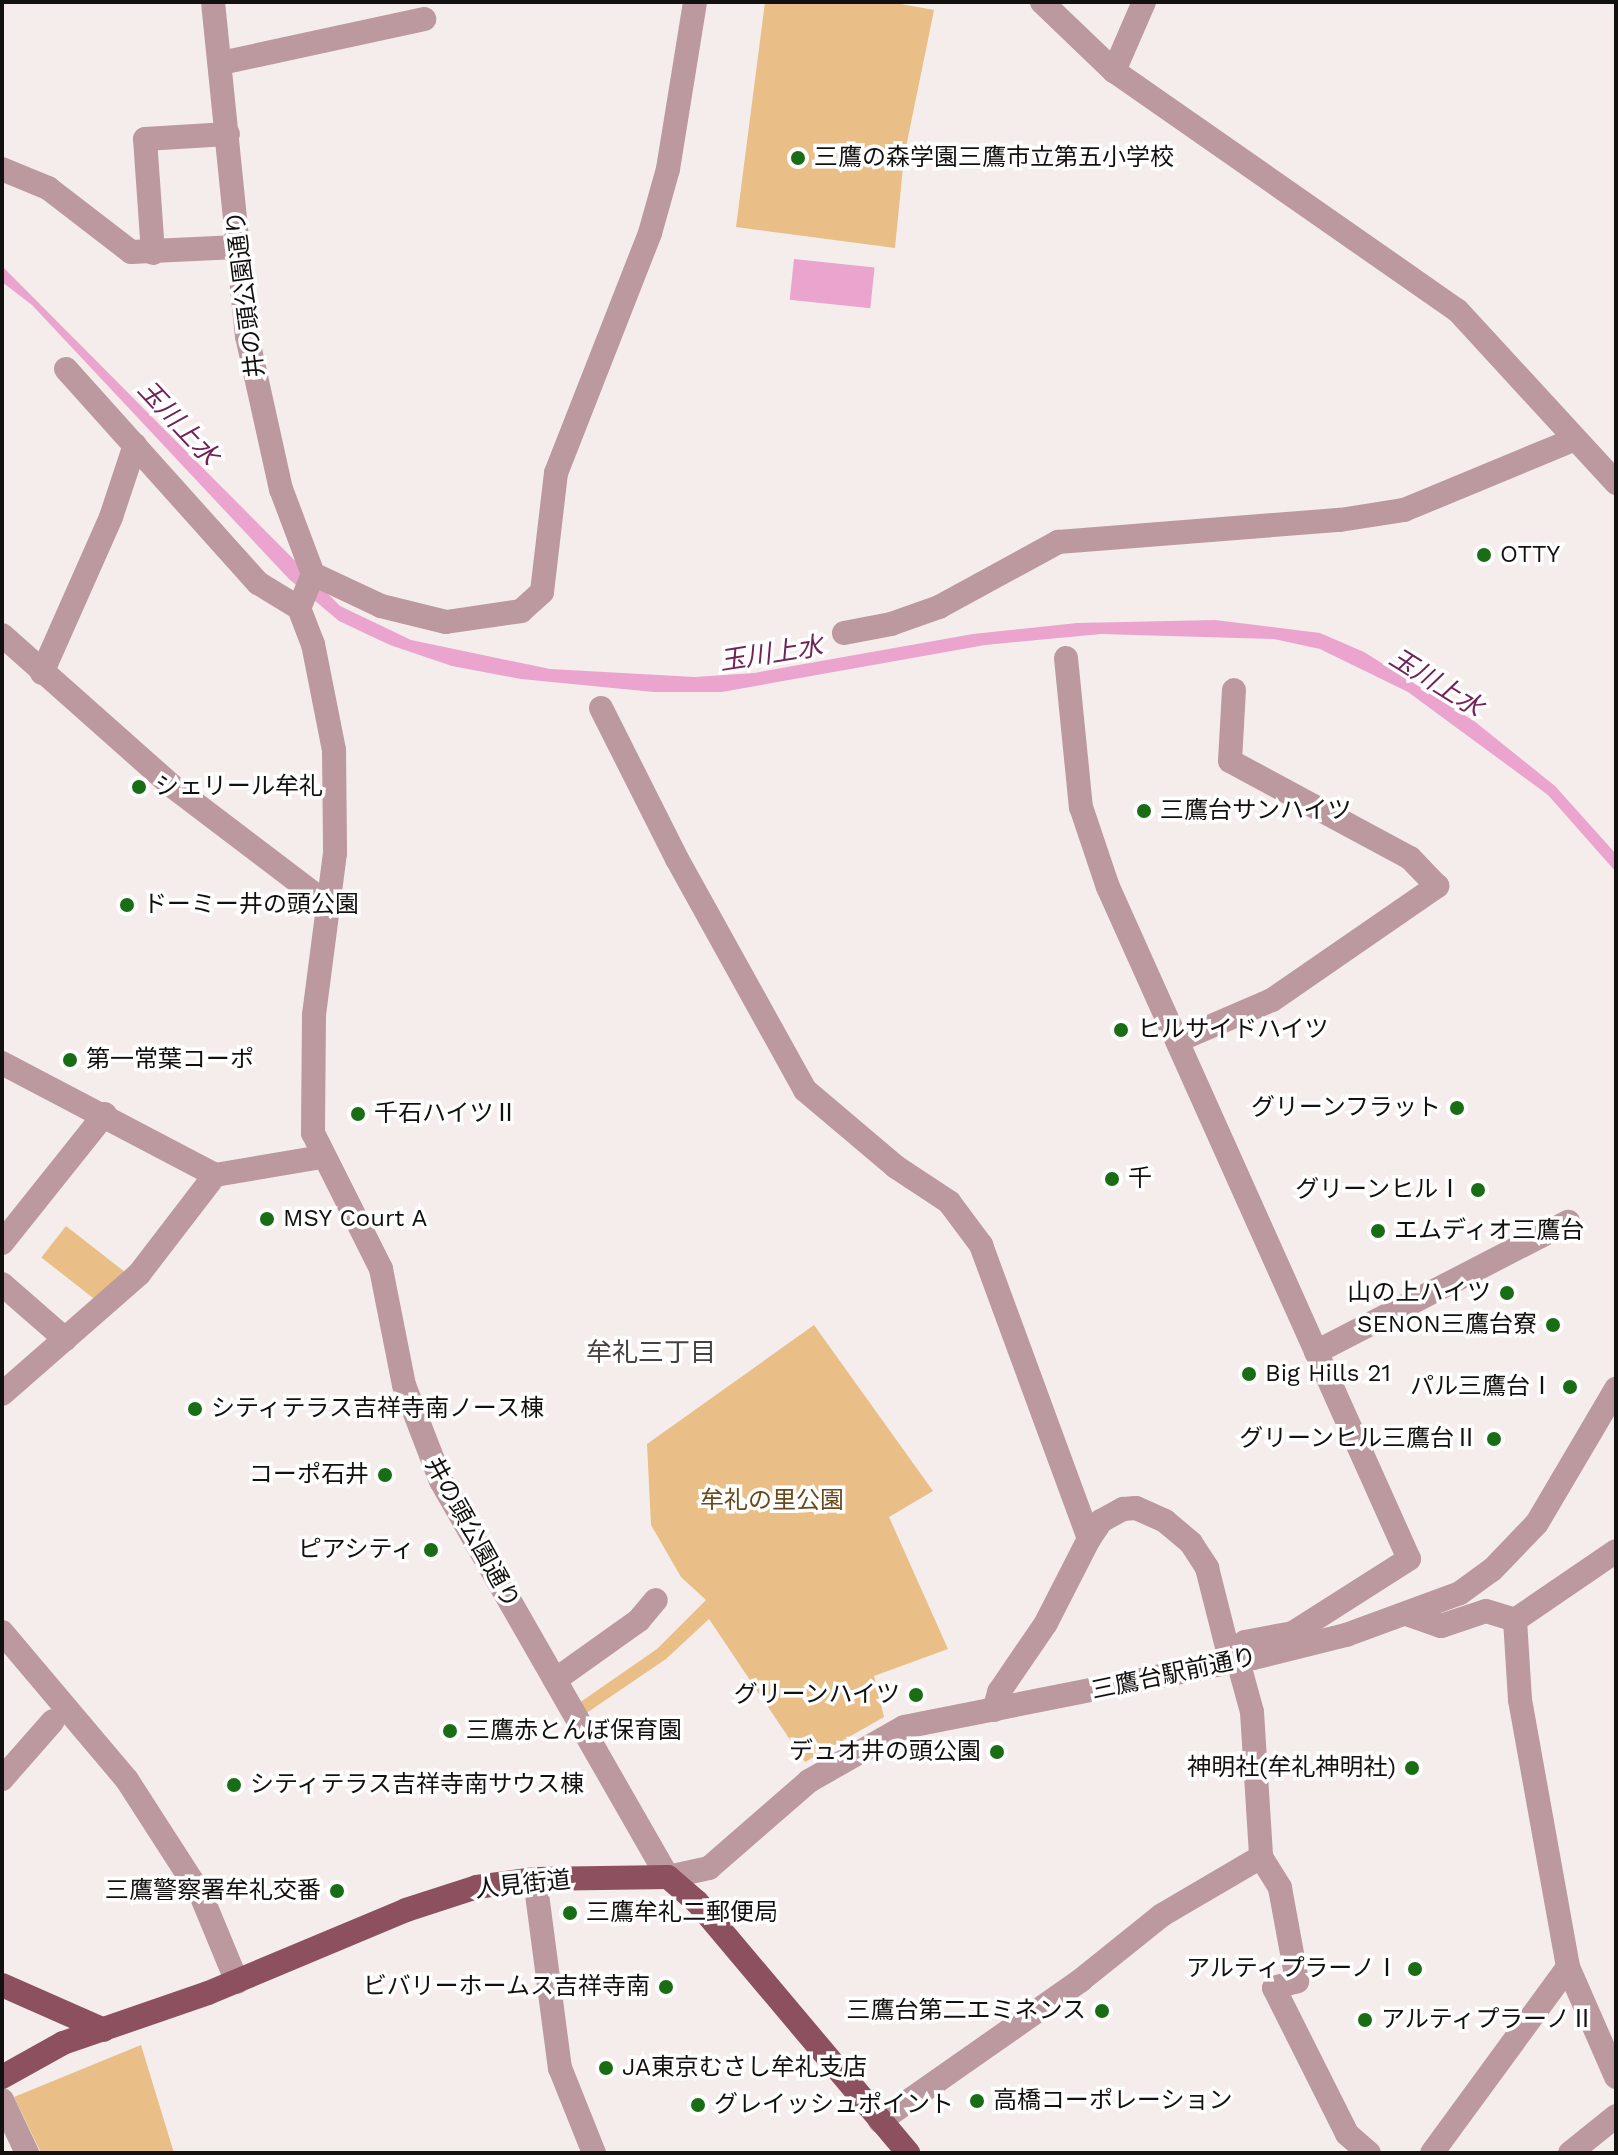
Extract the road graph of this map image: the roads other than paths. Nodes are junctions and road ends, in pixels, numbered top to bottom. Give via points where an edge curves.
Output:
1 (213, 2) edge
2 (695, 2) edge
3 (1042, 2) edge
4 (1144, 2) edge
5 (424, 19) dead end
6 (221, 63) junction
7 (1114, 71) junction
8 (228, 134) junction
9 (2, 169) edge
10 (237, 247) junction
11 (153, 253) junction
12 (66, 369) dead end
13 (1573, 440) junction
14 (135, 445) junction
15 (1614, 476) edge
16 (313, 576) junction
17 (300, 605) junction
18 (844, 633) dead end
19 (2, 635) edge
20 (1066, 658) dead end
21 (42, 673) junction
22 (1234, 690) dead end
23 (601, 708) dead end
24 (330, 906) junction
25 (1179, 1040) junction
26 (2, 1063) edge
27 (105, 1114) junction
28 (321, 1157) junction
29 (215, 1175) junction
30 (1568, 1222) dead end
31 (2, 1243) edge
32 (2, 1284) edge
33 (65, 1339) junction
34 (1316, 1352) junction
35 (1616, 1389) edge
36 (2, 1394) edge
37 (1089, 1539) junction
38 (1616, 1551) edge
39 (656, 1600) dead end
40 (1409, 1615) junction
41 (1515, 1620) junction
42 (2, 1632) edge
43 (1234, 1662) junction
44 (555, 1680) junction
45 (994, 1710) junction
46 (53, 1721) dead end
47 (2, 1779) edge
48 (1261, 1857) junction
49 (668, 1877) junction
50 (535, 1879) junction
51 (1568, 1967) junction
52 (237, 1982) junction
53 (2, 1985) edge
54 (104, 2030) junction
55 (2, 2077) edge
56 (1616, 2077) edge
57 (2, 2100) edge
58 (1616, 2116) edge
59 (880, 2121) junction
60 (27, 2153) edge
61 (594, 2153) edge
62 (908, 2153) edge
63 (1369, 2153) edge
64 (1432, 2153) edge
65 (1570, 2153) edge

1 - 6 street, 井の頭公園通り
2 - 16 street via 661,195 556,473 542,592 521,611 446,622 381,606
3 - 7 street
4 - 7 street
5 - 6 street
6 - 8 street, 井の頭公園通り
7 - 13 street via 1458,311
8 - 10 street, 井の頭公園通り
8 - 11 street via 145,139
9 - 11 street via 48,188 131,252
10 - 11 street
10 - 16 street, 井の頭公園通り via 247,336 281,489
12 - 14 street
13 - 15 street
13 - 18 street via 1404,510 1340,520 1058,542 939,607
14 - 17 street via 258,583
14 - 21 street via 111,517
16 - 17 street
17 - 24 street, 井の頭公園通り via 334,750
19 - 21 street
20 - 25 street via 1081,807 1108,887
21 - 24 street via 172,786
22 - 25 street via 1230,761 1410,858 1437,886 1272,1000
23 - 37 street via 677,859 805,1090 896,1167 949,1202 981,1245
24 - 28 street, 井の頭公園通り via 310,1080 313,1133
25 - 34 street
26 - 27 street
27 - 29 street
27 - 31 street
28 - 29 street
28 - 44 street, 井の頭公園通り via 381,1269 420,1435
29 - 33 street via 139,1274
30 - 34 street
32 - 33 street
33 - 36 street
34 - 43 street via 1409,1559 1293,1633 1245,1642
35 - 40 street, 三鷹台駅前通り via 1537,1523 1492,1570 1460,1593
37 - 43 street via 1101,1521 1136,1508 1165,1521 1191,1543 1207,1568
37 - 45 street via 1046,1623 999,1692
38 - 41 street
39 - 44 street via 639,1620
40 - 41 street via 1441,1626 1486,1611
40 - 43 street, 三鷹台駅前通り
41 - 51 street via 1520,1700
42 - 52 street via 127,1780 201,1895
43 - 45 street, 三鷹台駅前通り
43 - 48 street via 1252,1712
44 - 49 street, 井の頭公園通り
45 - 49 street, 三鷹台駅前通り via 904,1727 809,1781 709,1868
46 - 47 street
48 - 59 street via 1162,1915 1081,1980
48 - 63 street via 1280,1888 1297,1981 1274,1988 1347,2134
49 - 50 main road, 人見街道
49 - 59 main road via 697,1902
50 - 52 main road, 人見街道 via 477,1887 406,1910
50 - 61 street via 560,2068
51 - 56 street
51 - 64 street
52 - 54 main road, 人見街道
53 - 54 main road
54 - 55 main road, 人見街道 via 63,2043
57 - 60 street
58 - 65 street
59 - 62 main road

